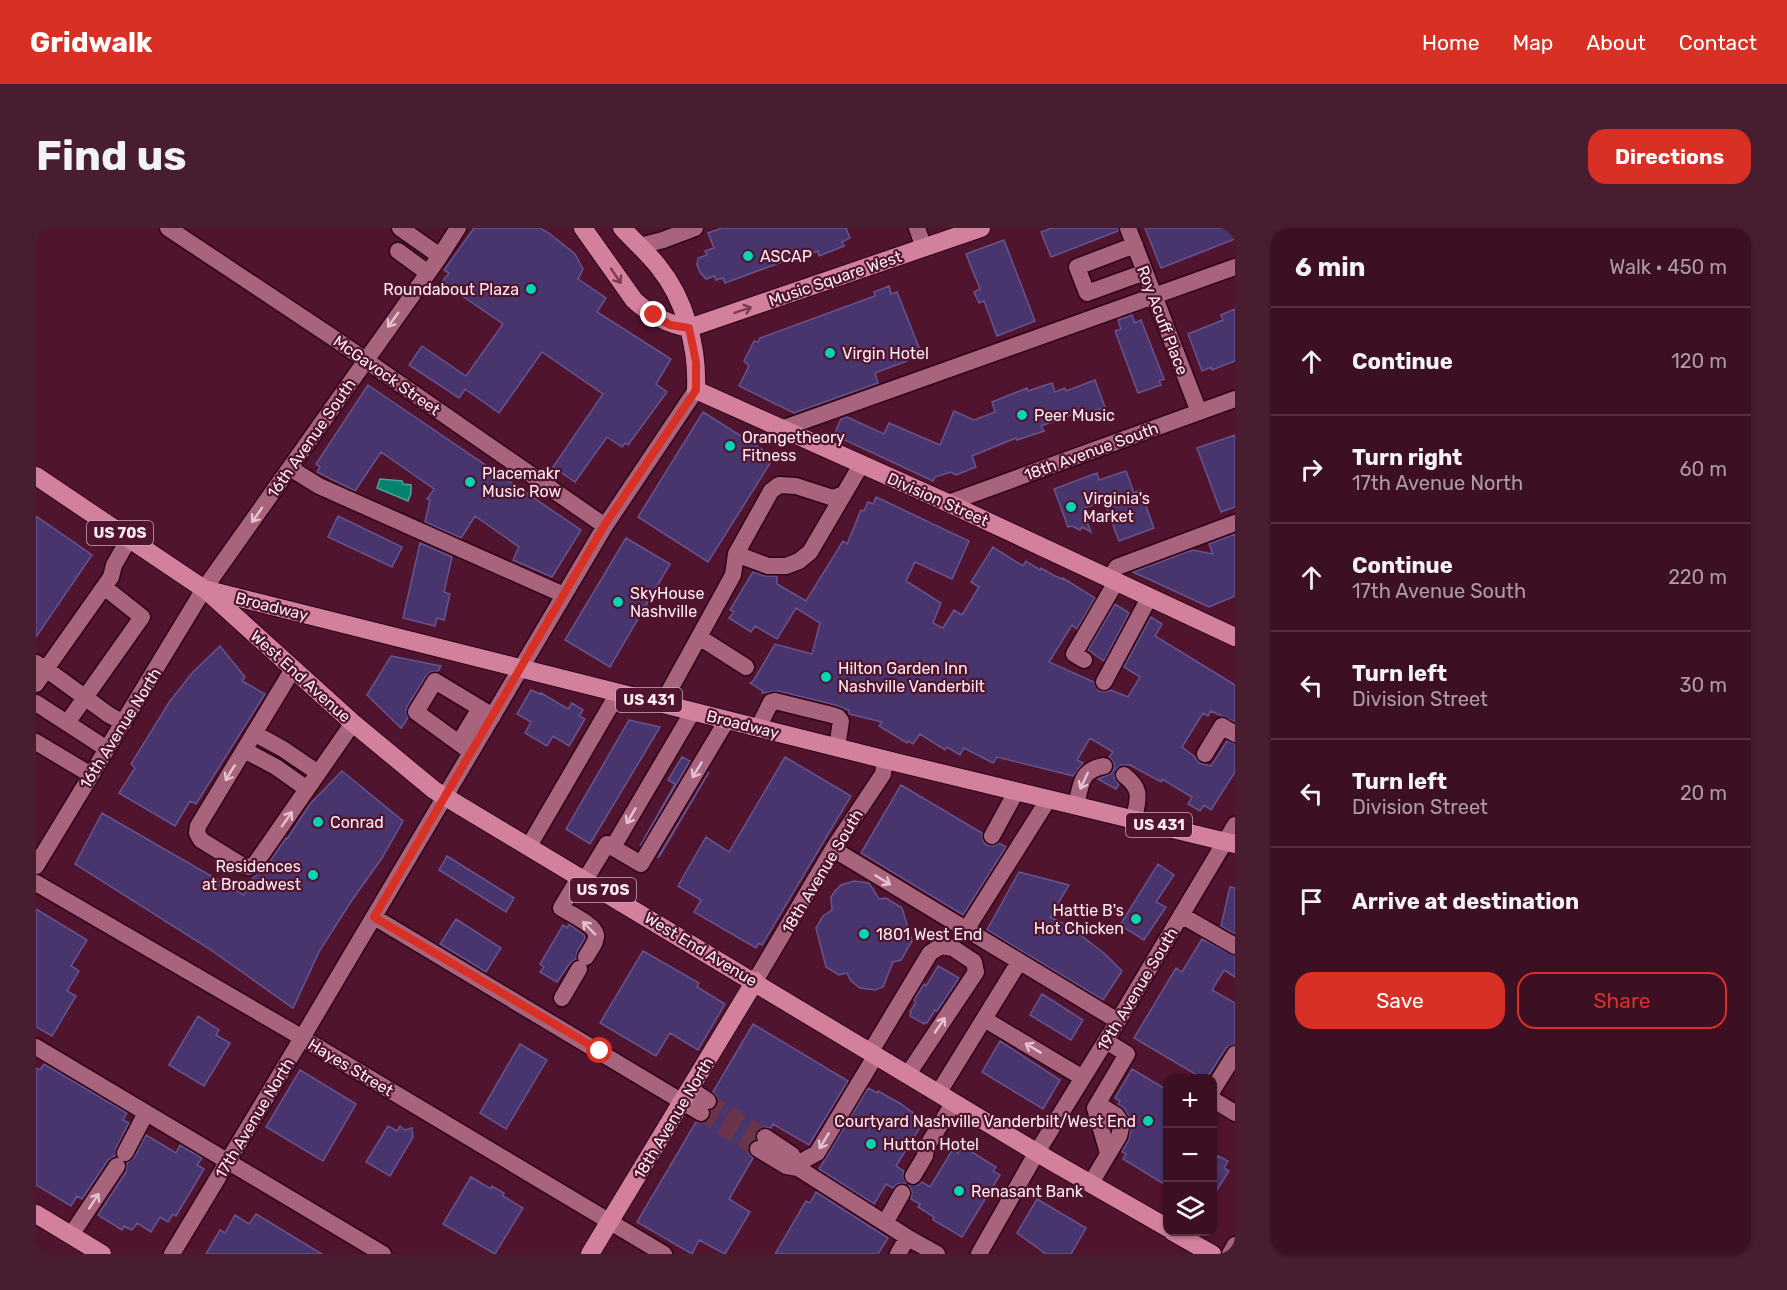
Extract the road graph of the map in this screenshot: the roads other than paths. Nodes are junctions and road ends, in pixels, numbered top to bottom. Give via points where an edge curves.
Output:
1 (168, 228) edge
2 (400, 228) edge
3 (458, 228) edge
4 (583, 228) edge
5 (622, 228) edge
6 (695, 228) edge
7 (917, 228) edge
8 (981, 228) edge
9 (1128, 228) edge
10 (1134, 245) junction
11 (640, 246) junction
12 (924, 248) junction
13 (398, 251) dead end
14 (440, 256) junction
15 (1235, 267) edge
16 (1145, 272) junction
17 (428, 273) junction
18 (1087, 293) junction
19 (1155, 297) junction
20 (1097, 317) junction
21 (689, 328) junction
22 (365, 360) junction
23 (696, 390) junction
24 (1235, 399) edge
25 (1199, 412) junction
26 (781, 429) junction
27 (861, 465) junction
28 (290, 468) junction
29 (36, 476) edge
30 (844, 494) junction
31 (948, 503) junction
32 (1235, 522) edge
33 (604, 526) junction
34 (129, 539) junction
35 (736, 554) junction
36 (1112, 581) junction
37 (104, 587) junction
38 (204, 589) junction
39 (564, 595) junction
40 (1149, 598) junction
41 (699, 637) junction
42 (1235, 637) edge
43 (1084, 660) dead end
44 (41, 666) edge
45 (746, 667) dead end
46 (521, 668) junction
47 (293, 669) junction
48 (1104, 682) dead end
49 (36, 684) edge
50 (618, 693) junction
51 (86, 697) junction
52 (36, 703) edge
53 (662, 704) junction
54 (693, 711) junction
55 (486, 712) junction
56 (726, 720) junction
57 (67, 723) junction
58 (124, 723) junction
59 (353, 723) junction
60 (758, 728) junction
61 (262, 731) junction
62 (1235, 734) edge
63 (36, 742) edge
64 (837, 747) junction
65 (465, 748) junction
66 (107, 749) junction
67 (244, 750) junction
68 (1205, 754) dead end
69 (885, 759) junction
70 (318, 766) junction
71 (1104, 766) dead end
72 (1124, 775) dead end
73 (91, 776) junction
74 (308, 789) junction
75 (1016, 792) junction
76 (445, 797) junction
77 (1048, 800) junction
78 (1076, 806) junction
79 (1134, 819) junction
80 (992, 836) dead end
81 (1232, 837) edge
82 (529, 846) junction
83 (613, 847) junction
84 (833, 849) junction
85 (36, 866) edge
86 (583, 878) junction
87 (36, 883) edge
88 (1181, 915) junction
89 (374, 917) junction
90 (966, 930) junction
91 (987, 942) junction
92 (1235, 946) edge
93 (974, 962) junction
94 (1019, 962) junction
95 (755, 981) junction
96 (562, 998) dead end
97 (984, 1019) junction
98 (1118, 1022) junction
99 (302, 1038) junction
100 (1106, 1041) junction
101 (36, 1047) edge
102 (874, 1053) junction
103 (1235, 1054) edge
104 (908, 1074) junction
105 (1083, 1078) junction
106 (1217, 1083) edge
107 (687, 1095) junction
108 (947, 1097) junction
109 (1217, 1102) edge
110 (704, 1107) tunnel mouth
111 (146, 1113) junction
112 (1235, 1113) edge
113 (762, 1143) tunnel mouth
114 (1037, 1152) junction
115 (227, 1162) junction
116 (798, 1168) junction
117 (913, 1176) dead end
118 (1091, 1183) junction
119 (902, 1193) dead end
120 (37, 1218) edge
121 (609, 1222) junction
122 (885, 1223) junction
123 (1163, 1226) edge
124 (71, 1235) junction
125 (1180, 1236) edge
126 (910, 1239) junction
127 (1235, 1245) edge
128 (102, 1254) edge
129 (172, 1254) edge
130 (383, 1254) edge
131 (590, 1254) edge
132 (664, 1254) edge
133 (898, 1254) edge
134 (937, 1254) edge
135 (979, 1254) edge
136 (1212, 1254) edge
137 (1230, 1254) edge

1 - 22 street, McGavock Street
2 - 14 street
3 - 14 street, 16th Avenue South
4 -> 21 main road via 634,300 670,325
5 - 11 main road
6 - 11 street
7 - 12 street
8 - 12 main road, Music Square West
9 - 10 street, Roy Acuff Place
10 - 16 street, Roy Acuff Place
10 - 18 street via 1077,267
11 - 21 main road via 660,268
21 -> 12 main road, Music Square West
13 - 17 street
14 - 17 street, 16th Avenue South
15 - 19 street
16 - 18 street
16 - 19 street, Roy Acuff Place
17 -> 22 street, 16th Avenue South
18 - 20 street
19 - 20 street
19 - 25 street, Roy Acuff Place
20 - 26 street
21 - 23 main road via 696,362
22 - 28 street, 16th Avenue South
22 - 33 street, McGavock Street
23 - 26 main road, Division Street
23 - 33 street, 17th Avenue North
24 - 25 street, 18th Avenue South
25 - 31 street, 18th Avenue South
26 - 27 main road, Division Street
27 - 30 street
27 - 31 main road, Division Street
28 -> 38 street, 16th Avenue South
28 - 39 street via 319,486
29 - 34 main road, Broadway / US 70S
30 - 35 street via 810,552 800,561 768,566
30 - 35 street via 833,498 796,486 779,485 771,491
31 - 36 main road, Division Street
32 - 36 street via 1117,567
33 - 39 street, 17th Avenue North
34 - 37 street
34 - 38 main road, Broadway / US 70S
35 - 41 street via 733,574
36 - 40 main road, Division Street
36 - 43 street via 1074,654
37 - 44 street
37 - 51 street via 142,617
38 - 46 main road, Broadway / US 431
38 - 47 main road, West End Avenue / US 70S
38 - 58 street, 16th Avenue North
39 - 46 street, 17th Avenue North
40 - 42 main road, Division Street
40 - 48 street
41 - 45 street
41 - 53 street
44 - 49 street
44 - 51 street
46 - 50 main road, Broadway / US 431
46 - 55 street, 17th Avenue North
47 - 59 main road, West End Avenue / US 70S
47 - 61 street
50 - 53 main road, Broadway / US 431
50 - 82 street
51 - 57 street
51 - 58 street
52 - 57 street
53 - 54 main road, Broadway / US 431
54 - 56 main road, Broadway / US 431
54 -> 83 street
55 - 65 street, 17th Avenue North
55 - 65 street via 435,681 416,712
56 - 60 main road, Broadway / US 431
56 -> 83 street via 641,864
57 - 66 street
58 - 66 street, 16th Avenue North
59 - 70 street
59 - 76 main road, West End Avenue / US 70S
60 - 64 main road, Broadway / US 431
60 - 64 street via 765,710 775,701 838,717 841,721
61 - 67 street
61 - 70 street via 283,749
62 - 68 street via 1222,726
63 - 73 street
64 - 69 main road, Broadway / US 431
65 - 76 street, 17th Avenue North
66 - 73 street, 16th Avenue North
67 - 74 street
67 -> 74 street via 198,826 197,833 209,846 250,867
69 - 75 main road, Broadway / US 431
69 - 84 street, 18th Avenue South via 883,774
70 - 74 street
71 -> 78 street via 1084,775
72 - 79 street via 1135,783 1139,793
73 - 85 street, 16th Avenue North
75 - 77 main road, Broadway / US 431
75 - 80 street
76 - 82 main road, West End Avenue / US 70S
76 - 89 street, 17th Avenue North
77 - 78 main road, Broadway / US 431
77 - 90 street
78 - 79 main road, Broadway / US 431
79 - 81 main road, Broadway / US 431
81 - 88 street, 19th Avenue South
82 - 86 main road, West End Avenue / US 70S
83 - 86 street via 607,844
84 -> 90 street
84 - 95 street, 18th Avenue South
86 - 95 main road, West End Avenue / US 70S
96 -> 86 street via 596,936 588,925 561,908
87 - 99 street, Hayes Street
88 - 92 street
88 - 98 street, 19th Avenue South
89 - 99 street, 17th Avenue North
89 - 107 street
90 - 91 street
91 - 93 street
91 - 94 street
93 - 102 street via 953,948 941,946 930,952
104 -> 93 street via 976,972
94 - 97 street
94 - 98 street
95 - 102 main road, West End Avenue / US 70S
95 - 107 main road, 18th Avenue North
105 -> 97 street
97 - 108 street
98 - 100 street, 19th Avenue South
99 - 115 street, 17th Avenue North
99 - 121 street, Hayes Street via 361,1065
100 - 105 street, 19th Avenue South
100 - 118 street via 1127,1054 1098,1104 1116,1115 1122,1124
101 - 111 street
102 - 104 main road, West End Avenue / US 70S
102 -> 116 street via 817,1153
103 - 106 street
104 - 108 main road, West End Avenue / US 70S
105 - 114 street, 19th Avenue South
107 - 110 street
107 - 121 main road, 18th Avenue North
108 - 114 main road, West End Avenue / US 70S
108 - 117 street via 925,1156
109 - 112 street
111 - 115 street
124 -> 111 street
113 - 116 street via 792,1155
114 - 118 main road, West End Avenue / US 70S
114 - 135 street, 19th Avenue South
115 - 129 street, 17th Avenue North
115 - 130 street
116 - 122 street
118 - 123 main road, West End Avenue / US 70S
119 - 122 street
120 - 124 main road
121 - 131 main road, 18th Avenue North
121 - 132 street, Hayes Street
122 - 126 street
124 - 128 main road
125 - 136 main road
126 - 133 street
126 - 134 street
127 - 137 street

